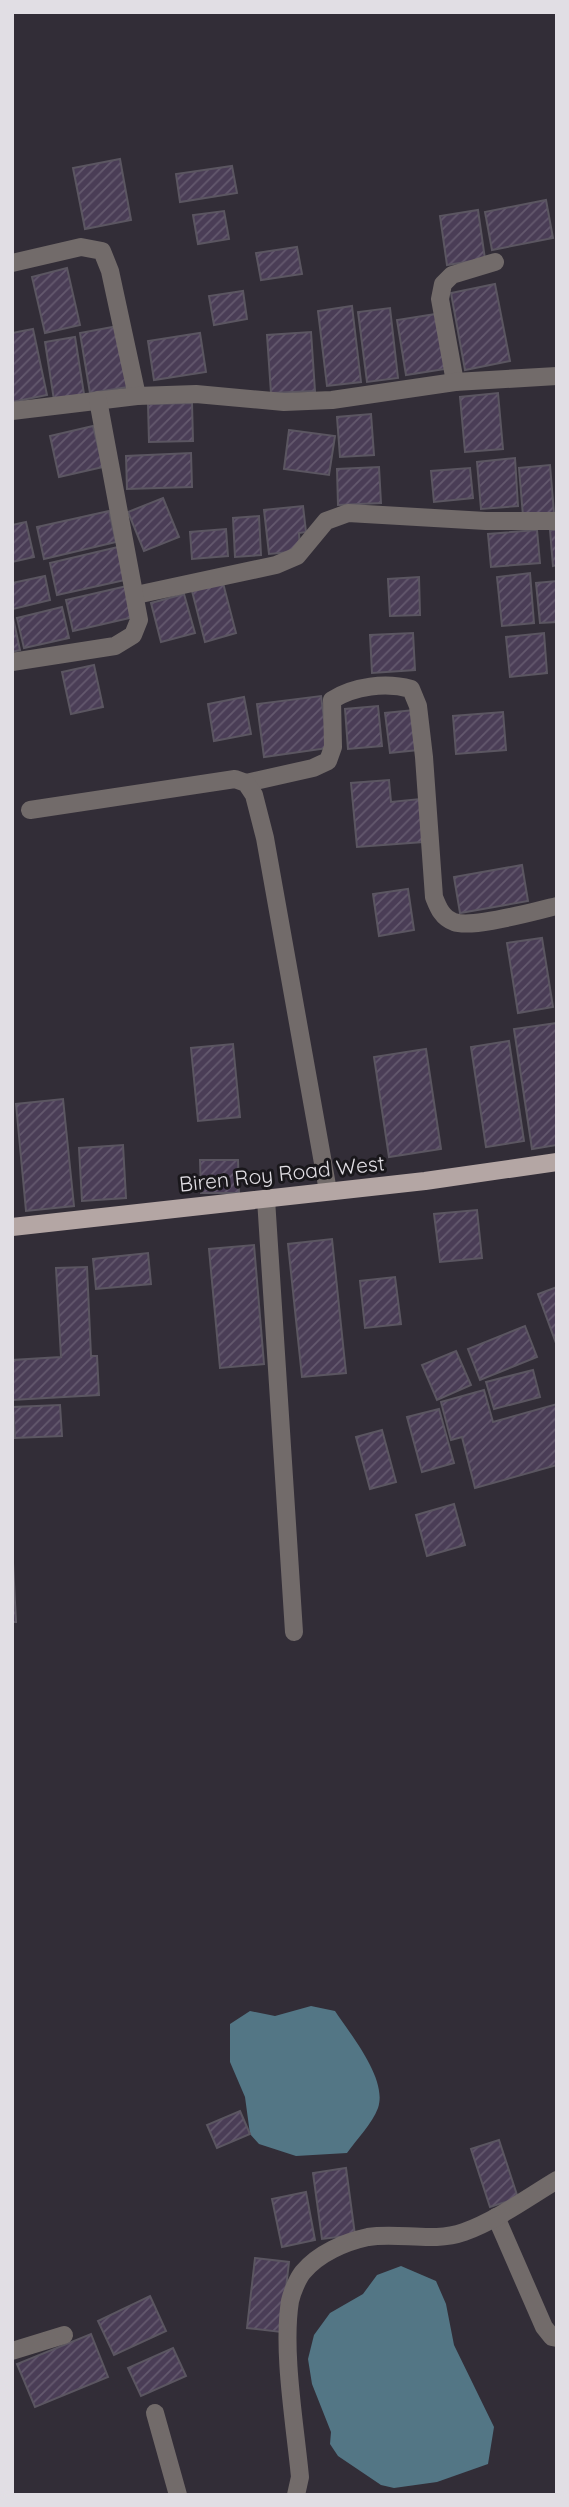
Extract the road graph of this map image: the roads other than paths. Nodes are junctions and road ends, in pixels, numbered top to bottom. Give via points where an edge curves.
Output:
1 (495, 262) dead end
2 (12, 263) edge
3 (557, 376) edge
4 (454, 382) junction
5 (137, 396) junction
6 (98, 400) junction
7 (12, 411) edge
8 (557, 521) edge
9 (136, 595) junction
10 (12, 662) edge
11 (246, 783) junction
12 (30, 810) dead end
13 (557, 906) edge
14 (557, 1162) edge
15 (328, 1191) junction
16 (266, 1199) junction
17 (12, 1227) edge
18 (294, 1632) dead end
19 (557, 2180) edge
20 (496, 2217) junction
21 (64, 2335) dead end
22 (557, 2338) edge
23 (12, 2351) edge
24 (155, 2413) dead end
25 (178, 2495) edge
26 (296, 2495) edge

1 - 4 street via 452,275 443,284 440,299
2 - 5 street via 81,247 102,251
3 - 4 street
4 - 5 street via 332,400
5 - 6 street
6 - 7 street
6 - 9 street
8 - 9 street via 486,522 348,513 326,521 297,556 276,565
9 - 10 street via 139,620 133,635 115,646
11 - 12 street via 235,779
11 - 13 street via 328,761 333,747 332,700 345,692 394,684 411,689 418,706 434,897 441,914 453,922 471,924
11 - 15 street via 265,838
14 - 15 main road, Biren Roy Road West
15 - 16 main road, Biren Roy Road West
16 - 17 main road, Biren Roy Road West
16 - 18 street
19 - 20 street
20 - 22 street via 544,2327
20 - 26 street via 447,2236 365,2238 321,2256 302,2273 290,2299 288,2345 300,2477
21 - 23 street
24 - 25 street

